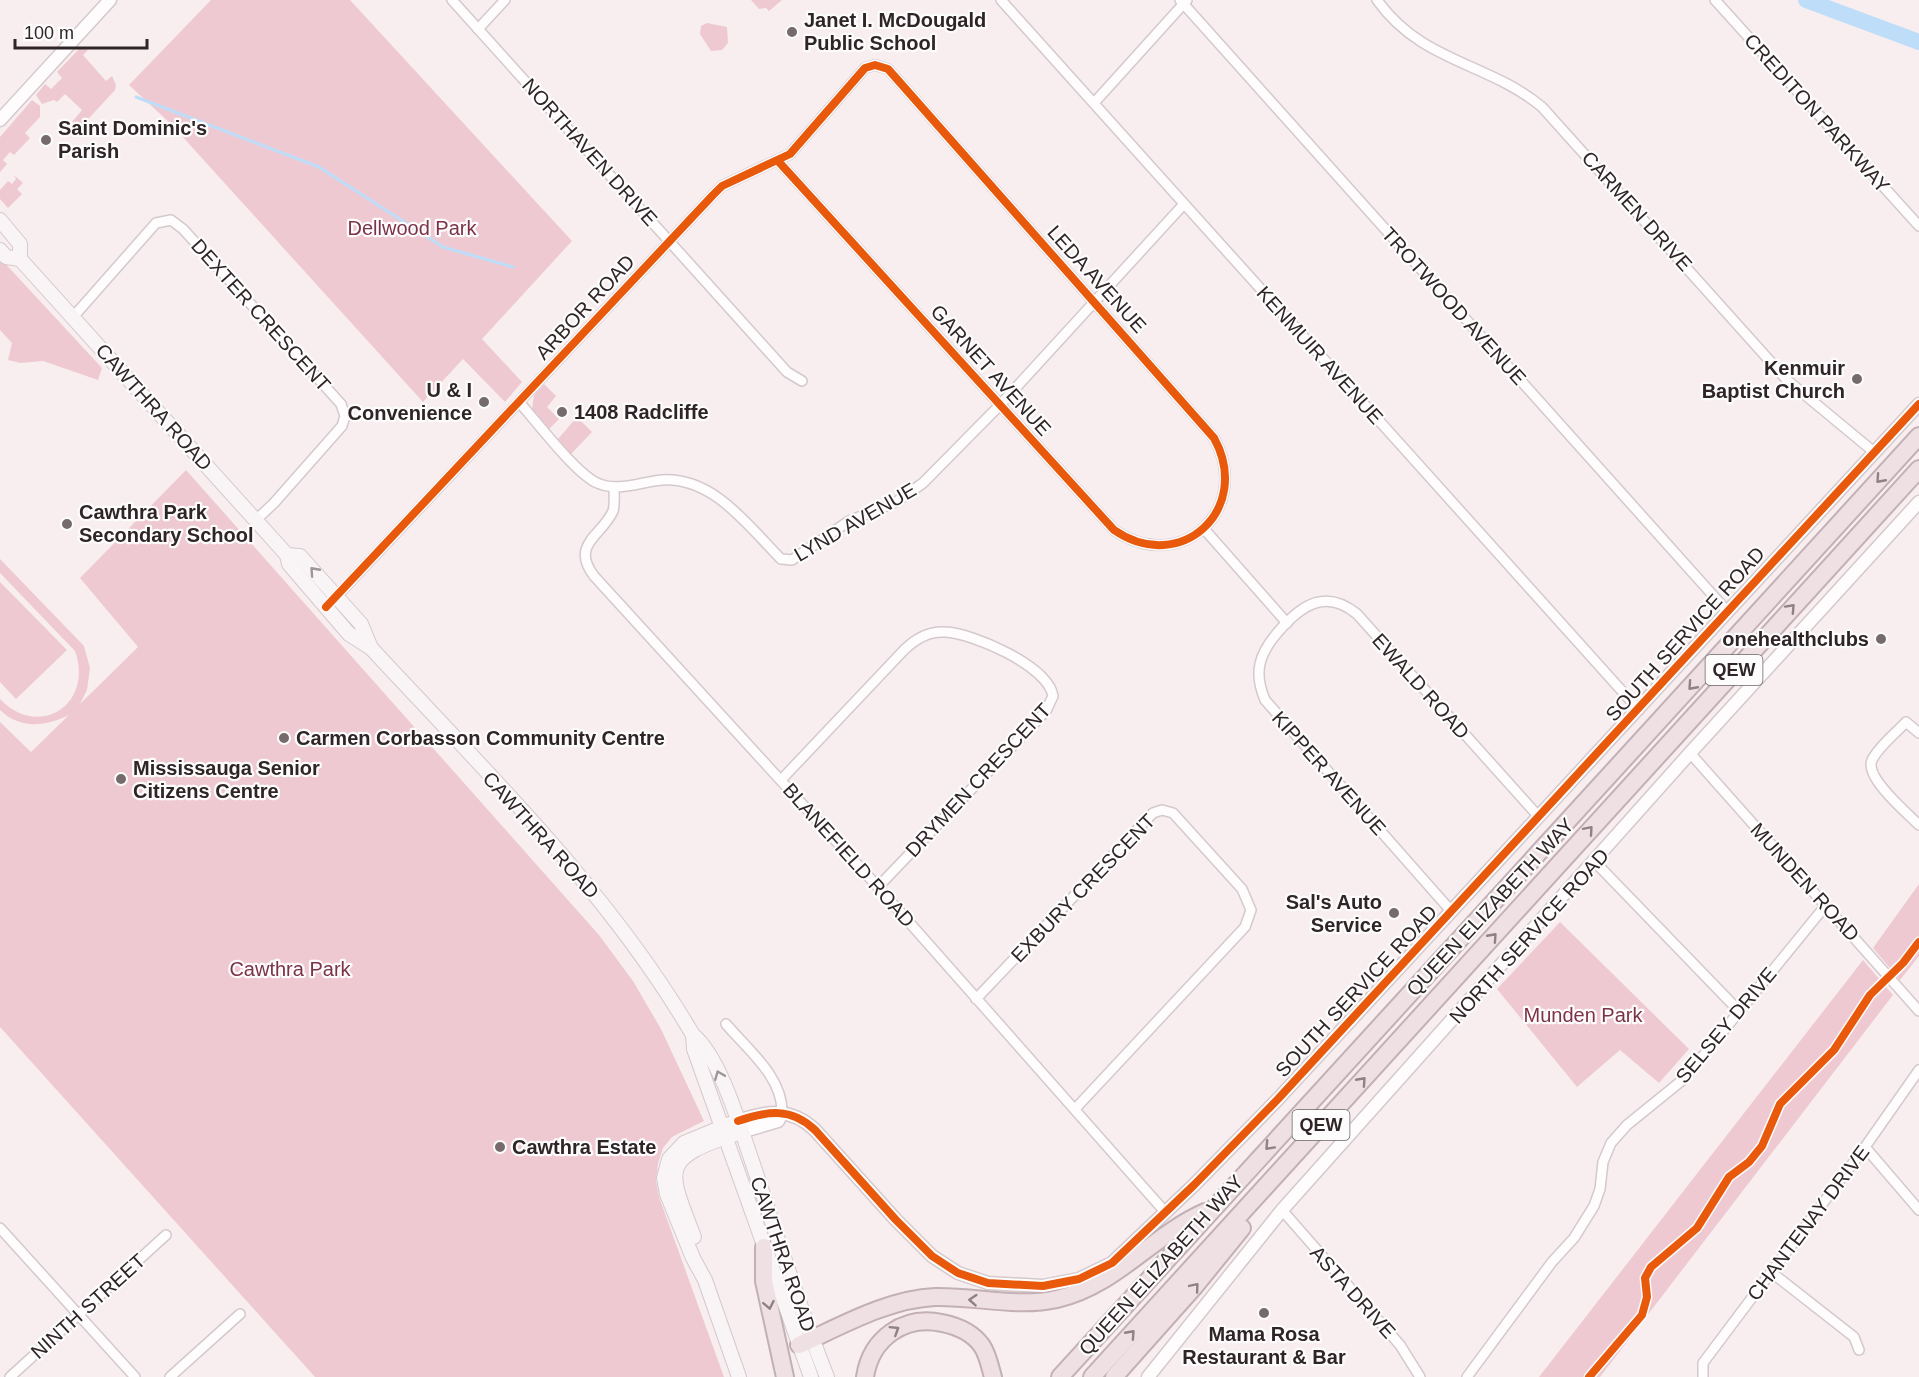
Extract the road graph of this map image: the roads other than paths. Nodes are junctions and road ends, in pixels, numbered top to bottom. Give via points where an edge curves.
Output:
1 (110, 0) edge
2 (452, 0) edge
3 (505, 0) edge
4 (1001, 0) edge
5 (1377, 0) edge
6 (1715, 0) edge
7 (1183, 1) edge
8 (478, 29) junction
9 (888, 69) joint
10 (1094, 103) junction
11 (0, 120) edge
12 (778, 161) junction
13 (1184, 204) junction
14 (0, 220) edge
15 (1919, 226) edge
16 (670, 240) junction
17 (0, 250) edge
18 (20, 259) junction
19 (1095, 302) junction
20 (74, 316) junction
21 (802, 381) dead end
22 (519, 402) junction
23 (1919, 404) edge
24 (1000, 405) junction
25 (1919, 436) edge
26 (1874, 452) junction
27 (1919, 469) edge
28 (614, 488) junction
29 (1919, 504) edge
30 (255, 520) junction
31 (1205, 530) junction
32 (287, 555) junction
33 (336, 596) junction
34 (326, 607) junction
35 (1727, 611) junction
36 (1287, 623) junction
37 (371, 648) junction
38 (1639, 710) junction
39 (1919, 733) edge
40 (1690, 753) junction
41 (781, 780) junction
42 (1919, 808) edge
43 (1539, 817) junction
44 (1911, 818) junction
45 (1919, 825) edge
46 (1595, 862) junction
47 (878, 887) junction
48 (1826, 905) junction
49 (1452, 912) junction
50 (976, 999) junction
51 (1739, 1011) junction
52 (1919, 1011) edge
53 (726, 1024) dead end
54 (693, 1035) junction
55 (1919, 1070) edge
56 (1075, 1109) junction
57 (782, 1113) junction
58 (740, 1127) junction
59 (1319, 1128) junction
60 (724, 1132) junction
61 (1865, 1148) junction
62 (1211, 1209) junction
63 (1282, 1210) junction
64 (1919, 1210) edge
65 (1166, 1213) junction
66 (0, 1228) edge
67 (166, 1234) dead end
68 (764, 1247) junction
69 (1771, 1272) junction
70 (240, 1314) dead end
71 (79, 1316) junction
72 (805, 1342) junction
73 (1859, 1350) dead end
74 (1136, 1353) junction
75 (10, 1377) edge
76 (135, 1377) edge
77 (170, 1377) edge
78 (739, 1377) edge
79 (785, 1377) edge
80 (811, 1377) edge
81 (827, 1377) edge
82 (865, 1377) edge
83 (993, 1377) edge
84 (1060, 1377) edge
85 (1092, 1377) edge
86 (1114, 1377) edge
87 (1118, 1377) edge
88 (1148, 1377) edge
89 (1420, 1377) edge
90 (1467, 1377) edge
91 (1704, 1377) edge

1 - 11 street
2 - 8 street, NORTHAVEN DRIVE
3 - 8 street
4 - 10 street, KENMUIR AVENUE
5 - 26 street, CARMEN DRIVE via 1424,46 1506,84 1547,112 1787,380
6 - 15 street, CREDITON PARKWAY
7 - 10 street
7 - 35 street, TROTWOOD AVENUE
8 - 16 street, NORTHAVEN DRIVE
9 - 12 street, ARBOR ROAD via 875,64 865,68 790,154
9 - 19 street, LEDA AVENUE
10 - 13 street, KENMUIR AVENUE
12 - 16 street, ARBOR ROAD via 722,186
12 - 24 street, GARNET AVENUE
13 - 19 street, LYND AVENUE
13 - 38 street, KENMUIR AVENUE
14 - 18 main road, CAWTHRA ROAD via 20,244
16 - 21 street, NORTHAVEN DRIVE via 787,372
16 - 22 street, ARBOR ROAD
17 - 18 main road, CAWTHRA ROAD via 6,257
18 - 20 main road, CAWTHRA ROAD
19 - 24 street, LYND AVENUE
19 - 31 street, LEDA AVENUE via 1206,427 1220,450 1226,474 1225,491
20 - 30 main road, CAWTHRA ROAD
20 - 30 street, DEXTER CRESCENT via 156,223 171,220 341,404 345,416 342,426
22 - 28 street via 584,474
22 - 33 street, ARBOR ROAD
23 - 26 street, SOUTH SERVICE ROAD
24 - 28 street, LYND AVENUE via 923,483 896,502 849,521 789,561 781,559 731,508 701,487 662,480
24 - 31 street, GARNET AVENUE via 1124,537 1165,545
25 -> 62 highway, QUEEN ELIZABETH WAY / QEW
26 - 35 street, SOUTH SERVICE ROAD
59 -> 27 highway, QUEEN ELIZABETH WAY / QEW
28 - 41 street, BLANEFIELD ROAD via 614,509 586,548 588,568
29 - 40 street, NORTH SERVICE ROAD
30 - 32 main road, CAWTHRA ROAD
31 - 36 street
33 -> 32 main road, CAWTHRA ROAD via 300,556
32 - 34 main road, CAWTHRA ROAD via 289,564
33 - 34 street, ARBOR ROAD
33 - 37 main road, CAWTHRA ROAD via 361,624
34 - 37 main road, CAWTHRA ROAD via 349,633
35 - 38 street, SOUTH SERVICE ROAD
36 - 43 street, EWALD ROAD via 1316,602 1350,608
36 - 49 street, KIPPER AVENUE via 1259,666 1258,678 1265,700
37 - 54 main road, CAWTHRA ROAD via 587,886 649,963
38 - 43 street, SOUTH SERVICE ROAD
39 - 44 street via 1906,722 1874,757 1870,770
40 - 46 street, NORTH SERVICE ROAD
40 - 48 street, MUNDEN ROAD
41 - 47 street, BLANEFIELD ROAD
41 - 47 street, DRYMEN CRESCENT via 904,650 923,636 947,632 979,640 1011,655 1049,683 1053,696 1046,711
42 - 44 street
43 - 49 street, SOUTH SERVICE ROAD
44 - 45 street
46 - 51 street
46 - 63 street, NORTH SERVICE ROAD
47 - 50 street, BLANEFIELD ROAD
48 - 51 street, SELSEY DRIVE
48 - 52 street, MUNDEN ROAD
49 - 65 street, SOUTH SERVICE ROAD
50 - 56 street, BLANEFIELD ROAD
50 - 56 street, EXBURY CRESCENT via 1152,813 1173,813 1242,889 1251,910 1245,927
51 - 90 street, SELSEY DRIVE via 1685,1078 1611,1143 1603,1162 1598,1198 1584,1222
53 - 57 street via 774,1080 780,1091
58 -> 54 main road, CAWTHRA ROAD via 715,1065 704,1044
54 - 60 main road, CAWTHRA ROAD via 694,1049
55 - 61 street, CHANTENAY DRIVE
56 - 65 street, BLANEFIELD ROAD
57 - 58 street via 778,1121
57 - 65 street, SOUTH SERVICE ROAD via 808,1124 932,1256 958,1273 988,1283 1043,1286 1079,1278 1112,1263
58 - 60 main road
58 - 72 main road, CAWTHRA ROAD
74 -> 59 highway via 1196,1286
85 -> 59 highway, QUEEN ELIZABETH WAY / QEW
60 - 68 main road, CAWTHRA ROAD
60 - 78 main road via 690,1139 675,1150 664,1178 666,1194 705,1280
61 - 64 street
61 - 69 street, CHANTENAY DRIVE
62 -> 72 highway via 1184,1221 1092,1286 1059,1299 1031,1303 935,1297 914,1300 882,1309
62 - 84 highway, QUEEN ELIZABETH WAY / QEW
63 - 88 street, NORTH SERVICE ROAD
63 - 89 street, ASTA DRIVE via 1400,1346
66 - 71 street
67 - 71 street, NINTH STREET
68 - 72 main road, CAWTHRA ROAD
68 -> 79 highway via 764,1281
69 - 73 street via 1854,1337
69 - 91 street, CHANTENAY DRIVE via 1703,1363
70 - 77 street
71 - 75 street, NINTH STREET
71 - 76 street
72 - 80 main road, CAWTHRA ROAD
72 - 81 main road, CAWTHRA ROAD
74 - 86 highway
74 - 87 highway
82 -> 83 highway via 874,1351 888,1333 908,1322 926,1320 966,1332 982,1346

